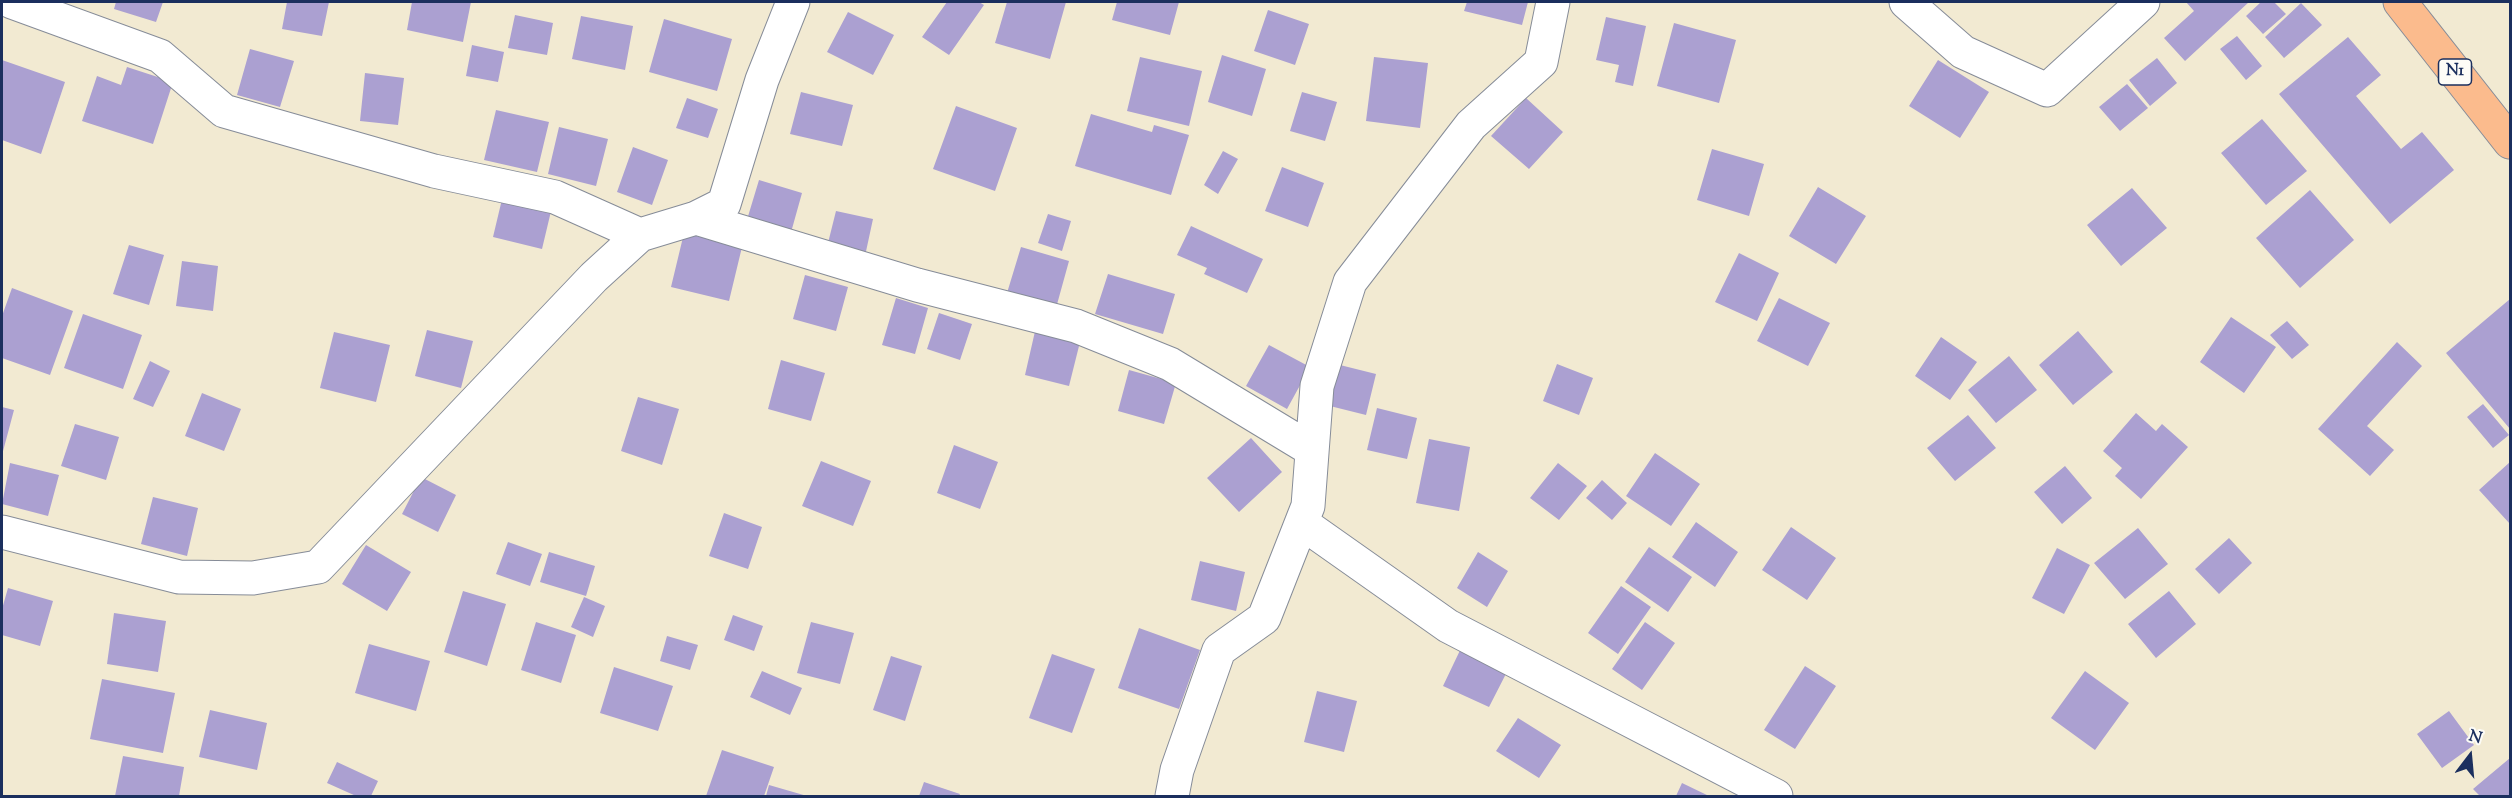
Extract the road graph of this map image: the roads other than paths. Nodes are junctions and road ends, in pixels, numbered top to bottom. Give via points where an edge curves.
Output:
1 (12, 2) edge
2 (793, 2) edge
3 (1553, 2) edge
4 (1906, 2) edge
5 (2143, 2) edge
6 (2400, 2) edge
7 (2511, 142) edge
8 (696, 219) junction
9 (640, 235) junction
10 (1312, 450) junction
11 (1302, 522) junction
12 (2, 532) edge
13 (1172, 796) edge
14 (1776, 796) edge

1 - 9 street via 160,56 224,111 434,171 555,196
2 - 8 street via 762,80 723,204
3 - 10 street via 1541,62 1471,125 1350,282 1317,386
4 - 5 street via 1963,52 2047,90
6 - 7 highway, N1
8 - 9 street
8 - 10 street via 917,285 1076,326 1170,364
9 - 12 street via 594,277 318,567 253,579 179,578
10 - 11 street via 1308,507
11 - 13 street via 1264,618 1219,650 1177,770
11 - 14 street via 1448,626

